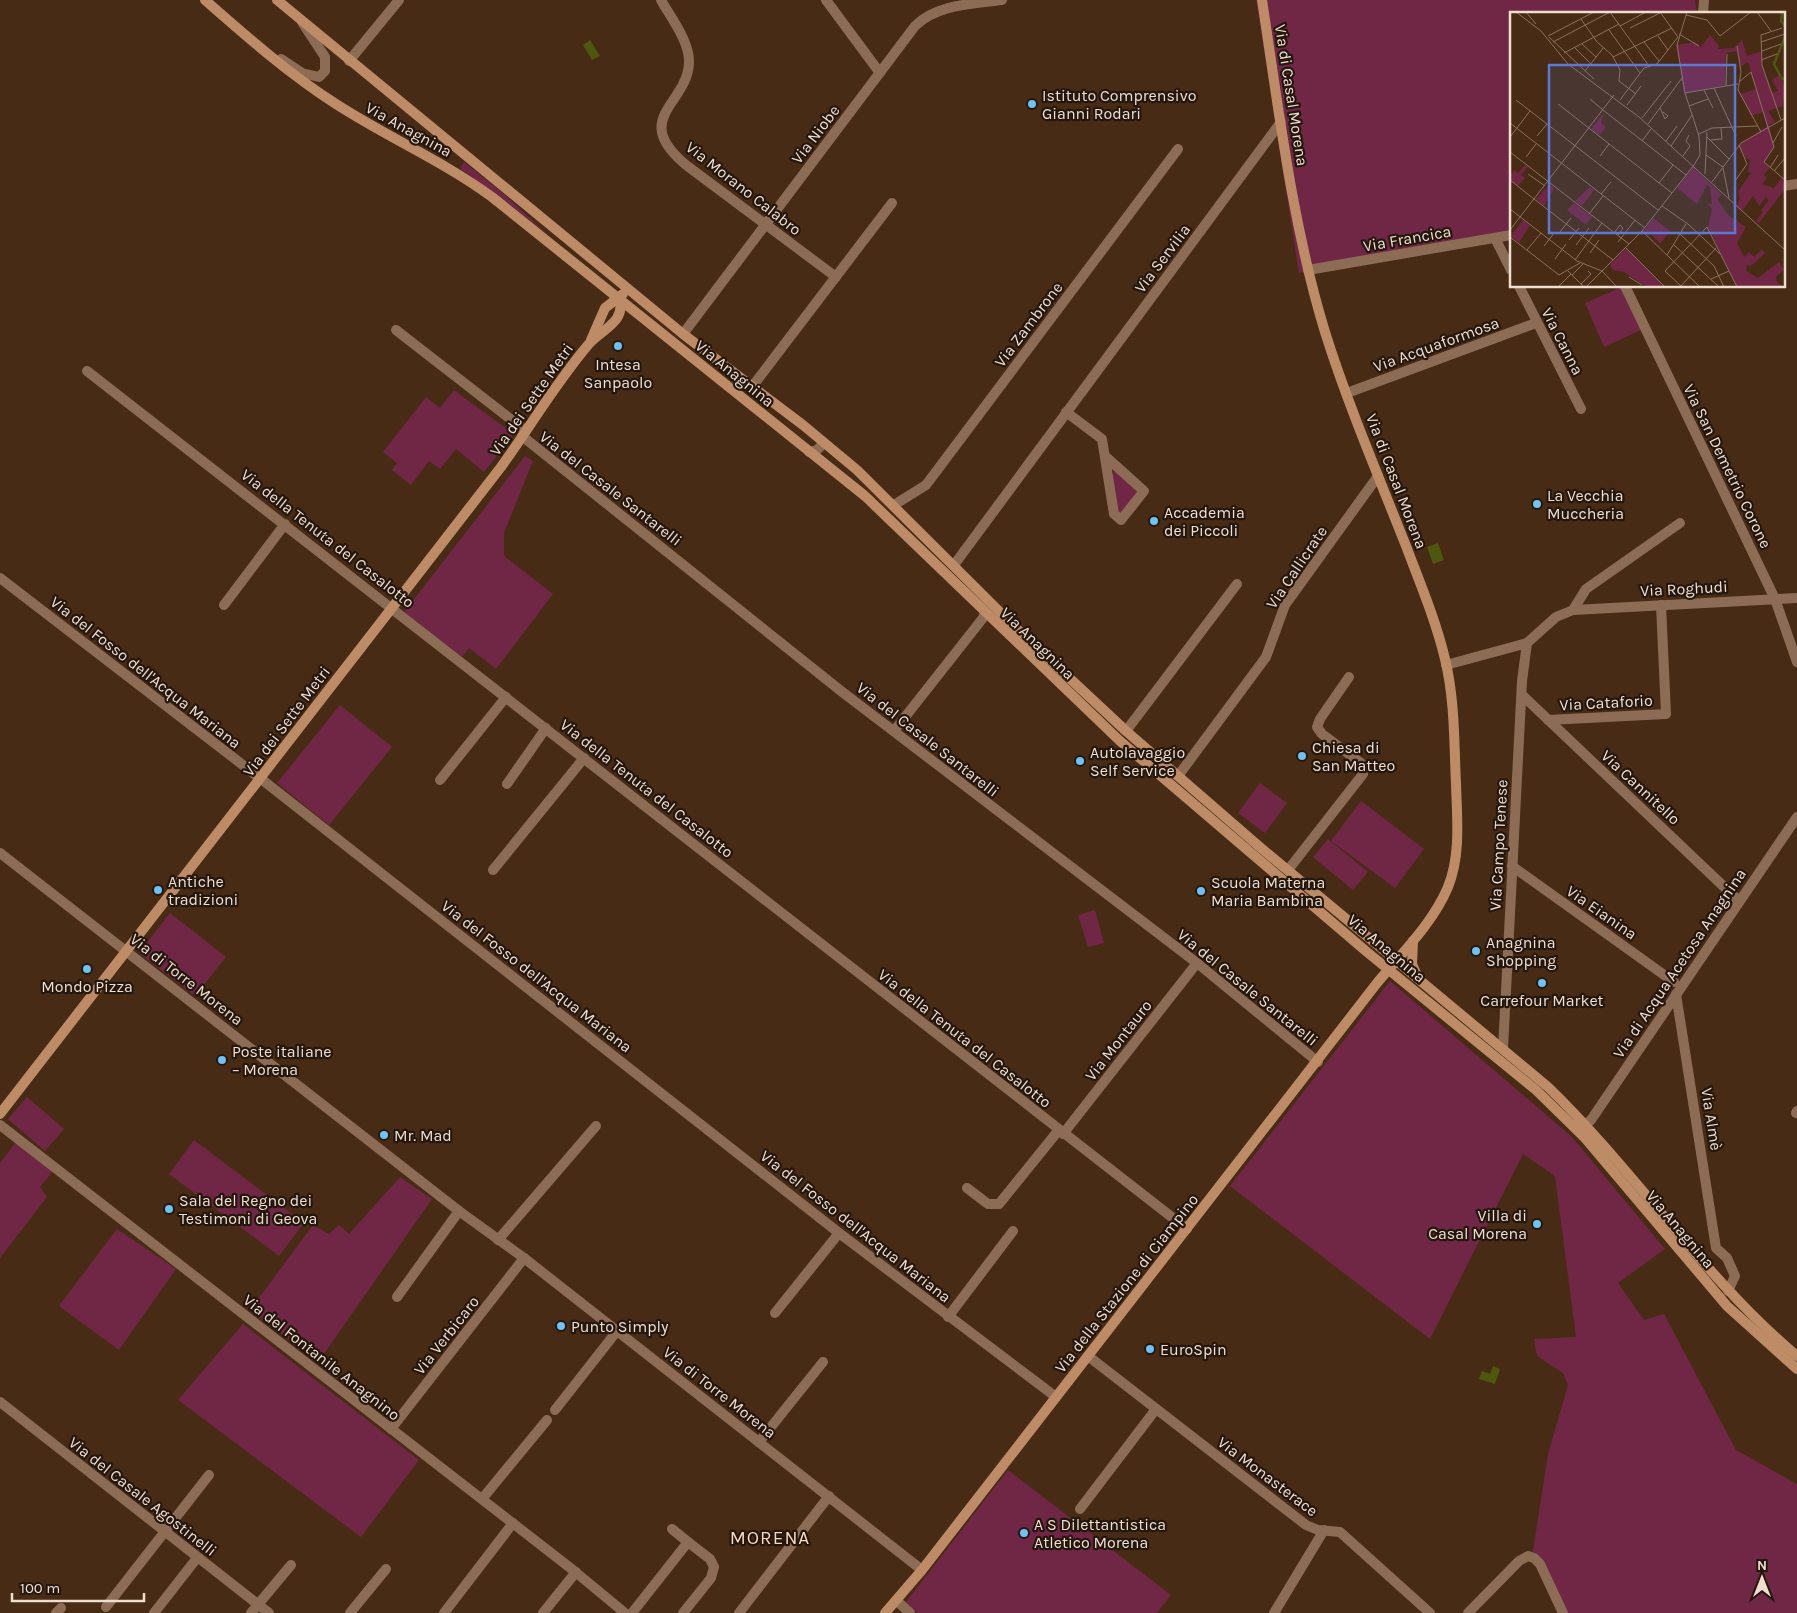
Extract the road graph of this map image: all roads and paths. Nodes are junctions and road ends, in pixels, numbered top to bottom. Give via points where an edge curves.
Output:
1 (205, 0) edge
2 (277, 0) edge
3 (399, 0) edge
4 (661, 0) edge
5 (826, 0) edge
6 (1002, 0) edge
7 (1262, 0) edge
8 (965, 2) edge
9 (299, 18) junction
10 (255, 42) junction
11 (349, 61) junction
12 (880, 73) junction
13 (1281, 122) junction
14 (1178, 149) dead end
15 (1797, 184) edge
16 (1784, 186) edge
17 (892, 203) dead end
18 (765, 225) junction
19 (1510, 235) edge
20 (1495, 238) junction
21 (1510, 268) edge
22 (1308, 270) junction
23 (836, 277) junction
24 (627, 288) junction
25 (1520, 288) edge
26 (1626, 288) edge
27 (619, 298) junction
28 (1536, 323) junction
29 (396, 330) dead end
30 (683, 334) junction
31 (590, 343) junction
32 (87, 371) dead end
33 (752, 387) junction
34 (1346, 393) junction
35 (1581, 409) dead end
36 (1066, 412) junction
37 (524, 434) junction
38 (824, 443) junction
39 (809, 452) junction
40 (1104, 456) junction
41 (1378, 476) junction
42 (894, 505) junction
43 (1680, 523) dead end
44 (285, 524) junction
45 (954, 565) junction
46 (0, 578) edge
47 (1237, 584) dead end
48 (1797, 598) edge
49 (1775, 599) junction
50 (224, 605) dead end
51 (1661, 605) junction
52 (392, 607) junction
53 (1573, 610) junction
54 (985, 612) junction
55 (1527, 643) junction
56 (1797, 662) edge
57 (1446, 664) junction
58 (1348, 677) dead end
59 (1522, 695) junction
60 (506, 697) junction
61 (1548, 720) junction
62 (546, 728) junction
63 (894, 731) junction
64 (1126, 731) junction
65 (584, 758) junction
66 (1178, 776) junction
67 (261, 778) junction
68 (440, 780) dead end
69 (507, 784) dead end
70 (1797, 817) edge
71 (0, 853) edge
72 (1512, 866) junction
73 (493, 870) dead end
74 (1288, 870) junction
75 (1739, 901) junction
76 (1413, 941) junction
77 (1383, 950) junction
78 (126, 951) junction
79 (1396, 961) junction
80 (1196, 963) junction
81 (1389, 969) junction
82 (1420, 981) junction
83 (1674, 982) dead end
84 (1676, 994) junction
85 (1503, 1049) junction
86 (1318, 1062) junction
87 (0, 1114) edge
88 (1571, 1123) junction
89 (1586, 1124) junction
90 (0, 1125) edge
91 (596, 1126) dead end
92 (1061, 1132) junction
93 (967, 1188) dead end
94 (459, 1211) junction
95 (1187, 1229) junction
96 (1013, 1231) dead end
97 (839, 1233) junction
98 (498, 1240) junction
99 (524, 1258) junction
100 (1728, 1291) junction
101 (397, 1297) dead end
102 (776, 1313) dead end
103 (948, 1317) junction
104 (617, 1331) junction
105 (1088, 1356) junction
106 (1797, 1356) edge
107 (823, 1362) dead end
108 (1797, 1369) edge
109 (1056, 1397) junction
110 (0, 1402) edge
111 (1156, 1409) junction
112 (555, 1410) dead end
113 (547, 1420) dead end
114 (391, 1429) junction
115 (759, 1442) junction
116 (209, 1476) dead end
117 (829, 1496) junction
118 (482, 1499) junction
119 (1080, 1509) dead end
120 (514, 1523) junction
121 (672, 1529) dead end
122 (165, 1530) junction
123 (1324, 1530) junction
124 (688, 1542) junction
125 (197, 1558) junction
126 (291, 1565) dead end
127 (386, 1569) dead end
128 (922, 1570) junction
129 (576, 1572) junction
130 (897, 1601) junction
131 (106, 1607) dead end
132 (255, 1609) edge
133 (154, 1613) edge
134 (269, 1613) edge
135 (350, 1613) edge
136 (444, 1613) edge
137 (543, 1613) edge
138 (625, 1613) edge
139 (632, 1613) edge
140 (683, 1613) edge
141 (739, 1613) edge
142 (885, 1613) edge
143 (910, 1613) edge
144 (1274, 1613) edge
145 (1430, 1613) edge
146 (1468, 1613) edge
147 (1563, 1613) edge

1 - 10 main road, Via Anagnina
2 - 9 main road, Via Anagnina
3 - 11 street
4 - 18 street, Via Morano Calabro via 685,44 689,64 684,83 668,104 663,117 663,134 668,145 686,165
5 - 12 street
6 - 8 street, Via Niobe
7 - 13 main road, Via di Casal Morena
8 - 12 street, Via Niobe via 920,20
9 - 10 street via 325,57 327,68 320,76 302,73
9 - 11 main road, Via Anagnina
10 - 27 main road, Via Anagnina via 336,104 462,175
11 - 24 main road, Via Anagnina
12 - 18 street, Via Niobe
13 - 22 main road, Via di Casal Morena
13 - 36 street, Via Servilia
14 - 42 street, Via Zambrone via 926,485
15 - 16 street
17 - 23 street
18 - 23 street, Via Morano Calabro
18 - 30 street, Via Niobe
19 - 20 street, Via Francica
20 - 21 street
20 - 22 street, Via Francica
22 - 34 main road, Via di Casal Morena
23 - 33 street
24 - 27 main road
24 - 30 main road, Via Anagnina
25 - 28 street, Via Canna
26 - 49 street, Via San Demetrio Corone
27 - 31 main road, Via dei Sette Metri via 605,308
27 - 31 main road, Via dei Sette Metri via 621,310 618,318
27 - 39 main road, Via Anagnina
28 - 34 street, Via Acquaformosa
28 - 35 street, Via Canna
29 - 37 street, Via del Casale Santarelli
30 - 33 main road, Via Anagnina
31 - 37 main road, Via dei Sette Metri via 552,390
32 - 44 street, Via della Tenuta del Casalotto
33 - 38 main road, Via Anagnina
34 - 41 main road, Via di Casal Morena
36 - 40 street via 1102,439
36 - 45 street, Via Servilia
37 - 52 main road, Via dei Sette Metri
37 - 63 street, Via del Casale Santarelli
38 - 39 street
38 - 42 main road, Via Anagnina
39 - 54 main road, Via Anagnina via 880,509
40 - 40 street via 1114,514 1121,520 1144,491
41 - 57 main road, Via di Casal Morena via 1428,604
41 - 66 street, Via Callicrate via 1285,605 1264,660
42 - 45 main road, Via Anagnina
43 - 53 street, Via Roghudi via 1586,589
44 - 50 street
44 - 52 street, Via della Tenuta del Casalotto
45 - 64 main road, Via Anagnina
46 - 67 street, Via del Fosso dell'Acqua Mariana
47 - 64 street
48 - 49 street, Via Roghudi
49 - 51 street, Via Roghudi
49 - 56 street, Via San Demetrio Corone
51 - 53 street, Via Roghudi
51 - 61 street, Via Cataforio via 1666,714
52 - 60 street, Via della Tenuta del Casalotto
52 - 67 main road, Via dei Sette Metri
53 - 55 street, Via Roghudi via 1556,618
54 - 63 street
54 - 81 main road, Via Anagnina via 1120,741
55 - 57 street, Via Roghudi
55 - 59 street, Via Campo Tenese
57 - 76 main road, Via di Casal Morena via 1454,733 1456,854 1444,896
58 - 74 street via 1317,728 1362,763 1364,774
59 - 61 street, Via Cannitello
59 - 72 street, Via Campo Tenese
60 - 62 street, Via della Tenuta del Casalotto
60 - 68 street
61 - 75 street, Via Cannitello
62 - 65 street, Via della Tenuta del Casalotto
62 - 69 street
63 - 80 street, Via del Casale Santarelli
64 - 66 main road, Via Anagnina
65 - 73 street
65 - 92 street, Via della Tenuta del Casalotto
66 - 74 main road, Via Anagnina
67 - 78 main road, Via dei Sette Metri
67 - 97 street, Via del Fosso dell'Acqua Mariana
70 - 75 street, Via di Acqua Acetosa Anagnina
71 - 78 street, Via di Torre Morena
72 - 83 street, Via Eianina
72 - 85 street, Via Campo Tenese
74 - 77 main road, Via Anagnina
75 - 84 street, Via di Acqua Acetosa Anagnina
76 - 77 main road
76 - 79 main road, Via di Casal Morena
76 - 82 main road via 1412,964
77 - 79 main road, Via Anagnina
78 - 87 main road, Via dei Sette Metri
78 - 94 street, Via di Torre Morena
79 - 81 main road, Via di Casal Morena
79 - 82 main road, Via Anagnina
80 - 86 street, Via del Casale Santarelli
80 - 92 street, Via Montauro
81 - 86 main road, Via della Stazione di Ciampino
81 - 88 main road, Via Anagnina
82 - 85 main road, Via Anagnina
84 - 89 street, Via di Acqua Acetosa Anagnina
84 - 100 street, Via Almè via 1716,1248 1727,1258 1734,1273 1734,1282
85 - 89 main road, Via Anagnina via 1548,1086
86 - 95 main road, Via della Stazione di Ciampino
88 - 89 street
88 - 108 main road, Via Anagnina via 1727,1306
89 - 100 main road, Via Anagnina
90 - 114 street, Via del Fontanile Anagnino
91 - 98 street
92 - 93 street, Via Montauro via 999,1204 988,1204
92 - 95 street, Via della Tenuta del Casalotto
94 - 98 street, Via di Torre Morena
94 - 101 street
95 - 105 main road, Via della Stazione di Ciampino
96 - 103 street
97 - 102 street
97 - 103 street, Via del Fosso dell'Acqua Mariana
98 - 99 street, Via di Torre Morena
99 - 104 street, Via di Torre Morena
99 - 114 street, Via Verbicaro
100 - 106 main road, Via Anagnina
103 - 109 street, Via del Fosso dell'Acqua Mariana
104 - 112 street
104 - 115 street, Via di Torre Morena
105 - 109 main road, Via della Stazione di Ciampino
105 - 111 street, Via Monasterace
107 - 115 street
109 - 128 main road, Via della Stazione di Ciampino
110 - 122 street, Via del Casale Agostinelli
111 - 119 street
111 - 123 street, Via Monasterace via 1306,1526
113 - 118 street
114 - 118 street, Via del Fontanile Anagnino
115 - 117 street, Via di Torre Morena
116 - 122 street
117 - 128 street, Via di Torre Morena
117 - 141 street
118 - 120 street, Via del Fontanile Anagnino
120 - 129 street, Via del Fontanile Anagnino
120 - 136 street
121 - 124 street
122 - 125 street, Via del Casale Agostinelli
122 - 131 street
123 - 144 street
123 - 145 street, Via Monasterace via 1340,1532
124 - 139 street
124 - 140 street via 710,1559 714,1567 710,1578
125 - 132 street, Via del Casale Agostinelli
125 - 133 street
126 - 132 street
127 - 135 street
128 - 130 main road, Via della Stazione di Ciampino
129 - 137 street
129 - 138 street, Via del Fontanile Anagnino
130 - 142 main road, Via della Stazione di Ciampino
130 - 143 street
132 - 134 street, Via del Casale Agostinelli
146 - 147 street via 1525,1557 1532,1557 1540,1564

